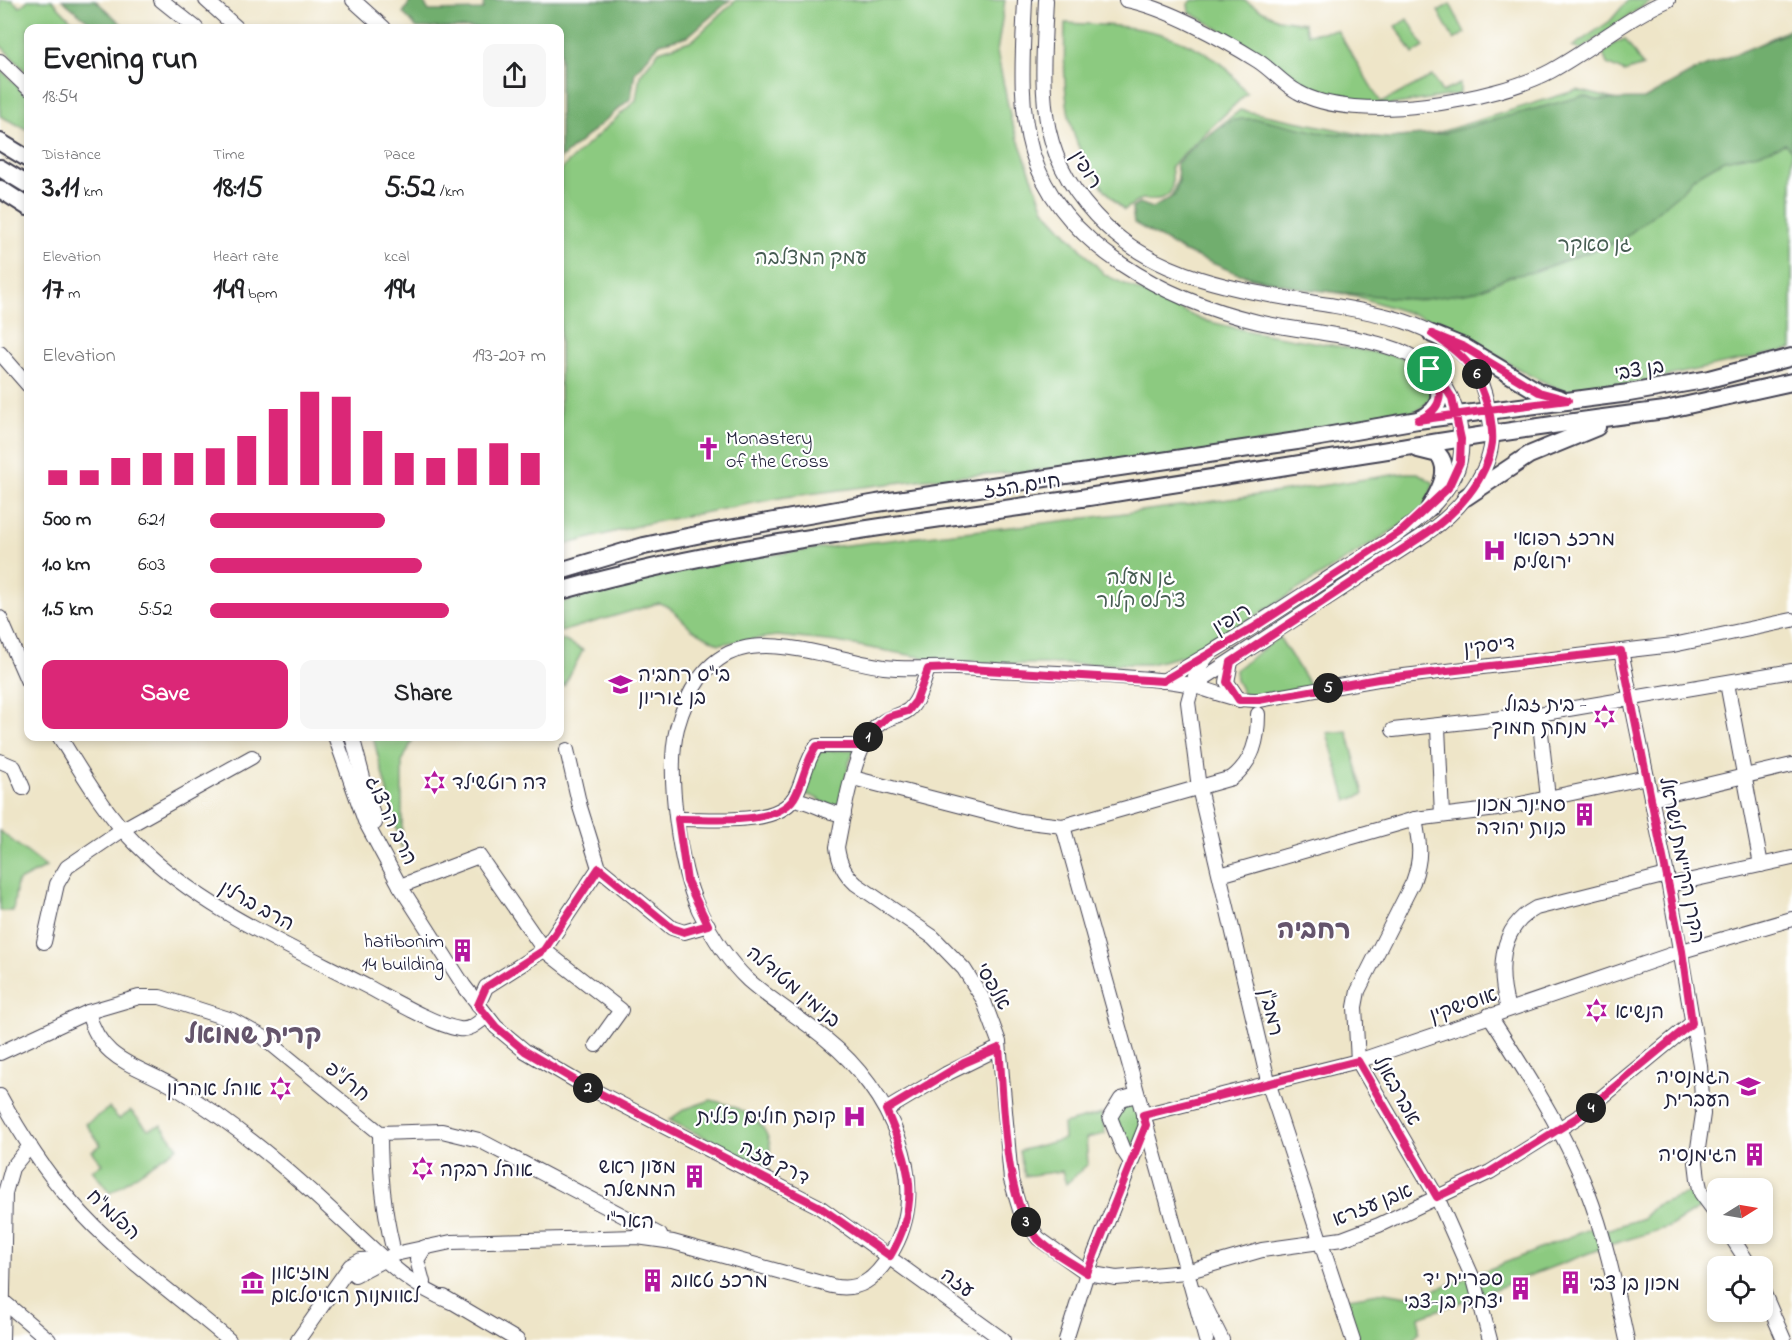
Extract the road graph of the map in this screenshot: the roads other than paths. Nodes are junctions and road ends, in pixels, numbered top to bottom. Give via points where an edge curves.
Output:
1 (161, 0) edge
2 (206, 0) edge
3 (353, 0) edge
4 (1025, 0) edge
5 (1126, 0) edge
6 (1668, 0) edge
7 (1050, 2) edge
8 (1024, 20) junction
9 (191, 24) edge
10 (233, 24) edge
11 (380, 24) edge
12 (0, 61) edge
13 (24, 84) edge
14 (0, 142) edge
15 (24, 157) edge
16 (0, 168) edge
17 (24, 183) edge
18 (0, 189) edge
19 (24, 204) edge
20 (1432, 334) junction
21 (0, 353) edge
22 (1792, 357) edge
23 (1430, 369) junction
24 (24, 380) edge
25 (1792, 382) edge
26 (1568, 400) junction
27 (1489, 410) junction
28 (1457, 414) junction
29 (1632, 414) junction
30 (1418, 420) junction
31 (1493, 434) junction
32 (1461, 439) junction
33 (1402, 449) junction
34 (1466, 497) junction
35 (1430, 507) junction
36 (564, 570) edge
37 (564, 590) edge
38 (0, 618) edge
39 (1792, 620) edge
40 (1621, 651) junction
41 (1210, 653) junction
42 (1231, 662) junction
43 (928, 669) junction
44 (1792, 671) edge
45 (24, 673) edge
46 (1163, 681) junction
47 (1728, 683) junction
48 (1192, 686) junction
49 (1239, 700) junction
50 (1633, 700) junction
51 (1188, 713) junction
52 (1258, 714) dead end
53 (1539, 714) junction
54 (1438, 727) junction
55 (1393, 730) dead end
56 (62, 741) edge
57 (337, 741) edge
58 (353, 741) edge
59 (861, 746) junction
60 (567, 750) dead end
61 (252, 758) dead end
62 (0, 761) edge
63 (1792, 765) edge
64 (1744, 776) junction
65 (1647, 777) junction
66 (853, 778) junction
67 (23, 788) dead end
68 (1199, 788) junction
69 (1548, 798) junction
70 (1651, 798) junction
71 (793, 799) junction
72 (844, 814) junction
73 (1442, 815) junction
74 (678, 819) junction
75 (1415, 819) junction
76 (1063, 826) junction
77 (123, 829) junction
78 (1792, 858) edge
79 (1761, 865) junction
80 (599, 868) junction
81 (1220, 875) junction
82 (1668, 880) junction
83 (400, 886) junction
84 (1792, 919) edge
85 (708, 925) junction
86 (44, 942) dead end
87 (544, 950) junction
88 (1682, 951) junction
89 (464, 986) junction
90 (486, 987) junction
91 (1508, 1009) junction
92 (482, 1011) junction
93 (88, 1012) junction
94 (1489, 1015) junction
95 (1692, 1023) junction
96 (596, 1045) dead end
97 (999, 1048) junction
98 (0, 1053) edge
99 (1358, 1061) junction
100 (1269, 1085) junction
101 (1137, 1095) junction
102 (0, 1096) edge
103 (886, 1110) junction
104 (1144, 1120) junction
105 (1557, 1130) junction
106 (380, 1133) junction
107 (30, 1146) junction
108 (1131, 1162) junction
109 (1437, 1197) junction
110 (1707, 1201) edge
111 (630, 1221) junction
112 (356, 1233) junction
113 (624, 1237) junction
114 (673, 1242) junction
115 (1319, 1244) junction
116 (392, 1245) dead end
117 (424, 1247) junction
118 (890, 1256) junction
119 (382, 1259) junction
120 (353, 1270) junction
121 (395, 1271) junction
122 (1186, 1272) junction
123 (1087, 1273) junction
124 (423, 1282) junction
125 (3, 1301) junction
126 (451, 1302) junction
127 (1773, 1314) edge
128 (313, 1318) junction
129 (229, 1339) edge
130 (2, 1340) edge
131 (49, 1340) edge
132 (298, 1340) edge
133 (308, 1340) edge
134 (517, 1340) edge
135 (1004, 1340) edge
136 (1066, 1340) edge
137 (1206, 1340) edge
138 (1222, 1340) edge
139 (1353, 1340) edge
140 (1490, 1340) edge
141 (1627, 1340) edge
142 (1784, 1340) edge

1 - 9 street
2 - 10 street
3 - 11 street
4 - 8 street, רופין
5 - 6 street via 1161,10 1244,53 1313,99 1383,108 1435,103 1506,88 1548,72
7 - 8 street
7 - 20 street, רופין via 1043,90 1052,147 1072,189 1108,229 1159,262 1209,282 1388,315
8 - 23 street, רופין via 1024,113 1032,153 1046,185 1095,244 1149,280 1200,305 1261,322 1382,345
12 - 13 street
14 - 15 main road
16 - 17 main road
18 - 19 main road
20 - 26 main road via 1464,347 1539,392
20 - 27 street, רופין via 1466,359 1479,378
21 - 24 street
22 - 26 main road, בן צבי via 1709,379
23 - 28 street, רופין via 1445,386
23 - 30 main road via 1440,387 1441,400 1434,411
25 - 29 main road
26 - 27 main road, בן צבי
27 - 28 main road, חיים הזז
27 - 31 street, רופין
28 - 30 main road, חיים הזז
28 - 32 street, רופין
29 - 31 main road
29 - 34 main road via 1529,455
30 - 36 main road, חיים הזז via 711,531
31 - 32 main road, חיים הזז
31 - 34 street, רופין via 1485,463
32 - 33 main road, חיים הזז
32 - 35 street, רופין via 1456,472 1448,488
33 - 35 main road via 1433,451 1442,458 1443,479
33 - 37 main road, חיים הזז via 708,555
34 - 42 street, רופין via 1427,533
35 - 41 street, רופין via 1403,530
38 - 45 street
39 - 40 street, דיסקין via 1672,645
40 - 49 street, דיסקין via 1378,679 1277,699
40 - 50 street, הקרן הקיימת לישראל
41 - 46 street
41 - 48 street, רופין via 1197,669
42 - 48 street, רופין
42 - 49 street via 1227,682
43 - 46 street, בנימין מטודלה
43 - 59 street via 908,711 887,717
43 - 74 street, בנימין מטודלה via 887,667 758,646 725,656 697,682 678,726 674,755
44 - 47 street
46 - 48 street, דיסקין
46 - 51 street via 1179,695
47 - 50 street
47 - 64 street
48 - 49 street, דיסקין
48 - 51 street, רמב"ן
50 - 53 street
50 - 65 street, הקרן הקיימת לישראל
51 - 68 street, רמב"ן
52 - 68 street via 1258,734 1245,768 1232,778
53 - 54 street
53 - 69 street
54 - 55 street
54 - 73 street
56 - 77 street, הרב ברלין via 86,781
57 - 83 street, הרב הרצוג via 365,821
58 - 83 street, הרב הרצוג via 376,826
59 - 66 street, אלפסי
59 - 71 street via 817,746
60 - 80 street
61 - 77 street
62 - 67 street via 14,767
63 - 64 street
64 - 70 street
64 - 79 street
65 - 69 street
65 - 70 street, הקרן הקיימת לישראל
66 - 72 street, אלפסי
66 - 76 street via 1020,821
68 - 76 street
68 - 81 street, רמב"ן
69 - 73 street
70 - 82 street, הקרן הקיימת לישראל
71 - 72 street via 804,800 831,814
71 - 74 street via 781,811 752,818
72 - 97 street, אלפסי via 837,846 846,875 923,928 964,969 991,1013
73 - 75 street
74 - 85 street, בנימין מטודלה via 687,881
75 - 81 street
75 - 99 street, אברבאנל via 1420,863 1358,991
76 - 101 street
77 - 86 street via 67,867 57,884
77 - 92 street, הרב ברלין via 156,862 199,895 386,997 458,1029 467,1029
78 - 79 street
79 - 82 street
80 - 85 street via 672,928 684,932
80 - 87 street
81 - 100 street, רמב"ן
82 - 88 street, הקרן הקיימת לישראל
82 - 91 street via 1536,908 1520,918 1507,938 1503,956 1503,988
83 - 87 street via 479,856
83 - 89 street, הרב הרצוג
84 - 88 street, אוסישקין
85 - 103 street, בנימין מטודלה via 748,979 843,1054
87 - 90 street
87 - 96 street via 621,1010
88 - 91 street, אוסישקין
88 - 95 street, הקרן הקיימת לישראל
89 - 90 street
89 - 92 street, הרב הרצוג
90 - 92 street
91 - 94 street, אוסישקין
92 - 118 street, דרך עזה via 508,1038 549,1065 818,1206
93 - 98 street, חרל"פ
93 - 106 street, חרל"פ via 139,997 160,997 232,1020 263,1037
93 - 112 street via 95,1036 114,1057 174,1087 235,1126
94 - 99 street, אוסישקין
94 - 105 street
95 - 105 street, אבן עזרא via 1601,1100
95 - 110 street, הקרן הקיימת לישראל via 1703,1105 1696,1161 1701,1193
97 - 103 street via 955,1068
97 - 123 street, אלפסי via 1011,1179 1020,1210 1038,1238
99 - 100 street, אוסישקין
99 - 109 street, אברבאנל
100 - 104 street, אוסישקין
100 - 115 street, רמב"ן
101 - 104 street
101 - 108 street via 1121,1099 1110,1117
102 - 107 street, הפלמ"ח
103 - 118 street, בנימין מטודלה via 902,1147 909,1195 906,1223
104 - 108 street
104 - 122 street
105 - 109 street, אבן עזרא via 1490,1172
105 - 141 street via 1587,1191 1605,1243
106 - 111 street via 442,1131 478,1140
106 - 116 street via 380,1176
107 - 125 street via 12,1168 5,1193
107 - 129 street, הפלמ"ח via 72,1203 99,1230
108 - 123 street
109 - 115 street, אבן עזרא via 1379,1225
109 - 140 street, אברבאנל via 1475,1283
111 - 113 street
111 - 114 street
112 - 119 street
112 - 120 street via 358,1251
113 - 114 street, האר"י
113 - 117 street, האר"י via 466,1241
114 - 118 street, האר"י via 847,1289 866,1283
115 - 122 street, אבן עזרא via 1262,1250
115 - 139 street, רמב"ן
117 - 119 street, האר"י
117 - 124 street via 417,1260
118 - 135 street, עזה
119 - 120 street, האר"י
119 - 121 street
119 - 124 street via 406,1269
120 - 121 street
120 - 128 street
121 - 126 street
122 - 123 street, אבן עזרא via 1116,1278
122 - 137 street
122 - 138 street
123 - 136 street
124 - 126 street
125 - 130 street
125 - 131 street
126 - 134 street
127 - 142 street
128 - 132 street
128 - 133 street

